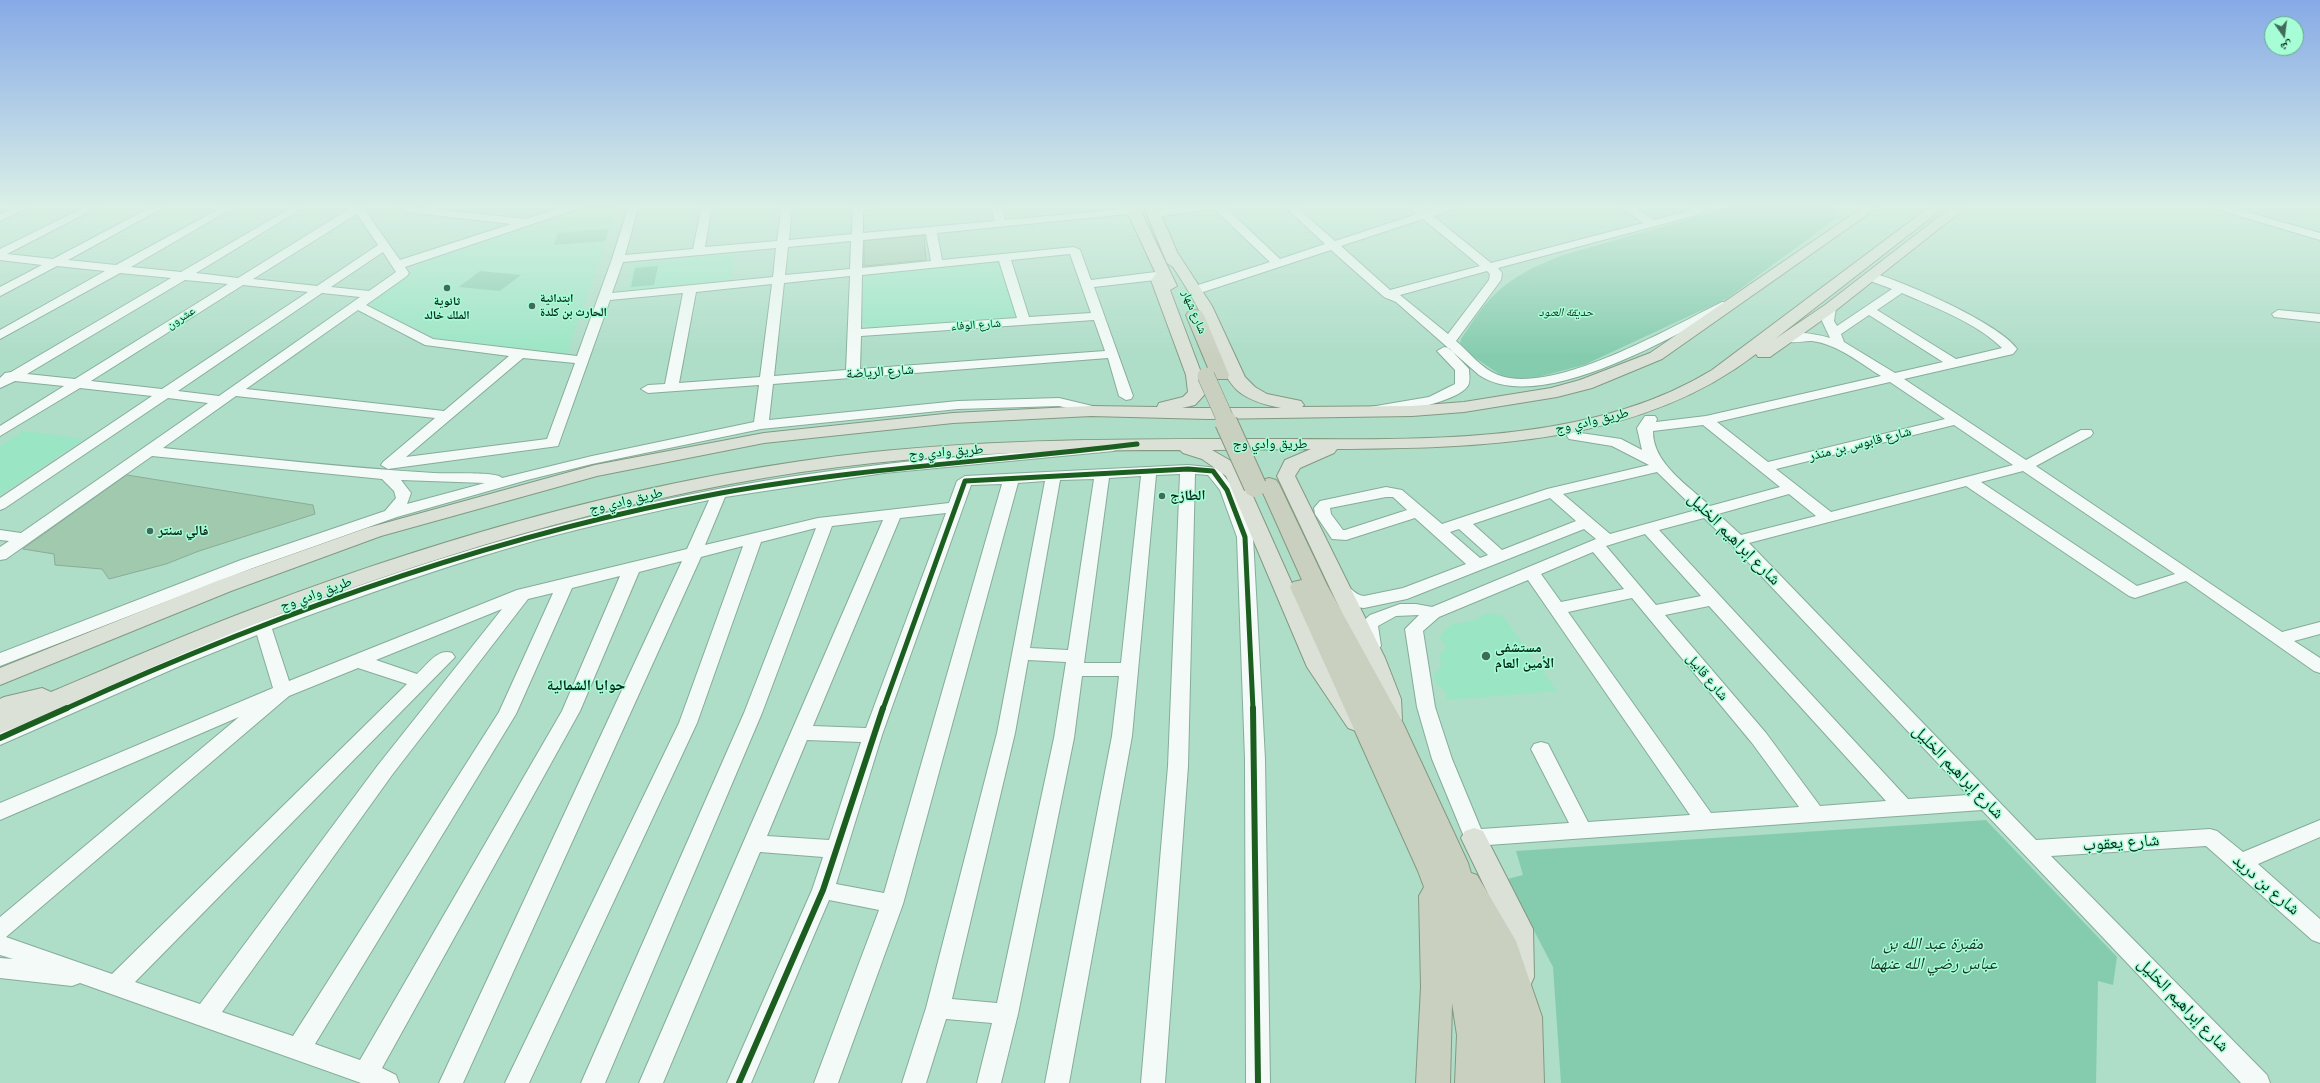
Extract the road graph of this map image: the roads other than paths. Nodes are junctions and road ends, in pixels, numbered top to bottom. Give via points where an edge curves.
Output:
1 (67, 256) edge
2 (142, 256) edge
3 (216, 256) edge
4 (280, 256) edge
5 (370, 256) edge
6 (391, 256) edge
7 (427, 256) edge
8 (619, 256) edge
9 (658, 256) edge
10 (781, 256) edge
11 (857, 256) edge
12 (936, 256) edge
13 (1019, 256) edge
14 (1076, 256) edge
15 (1155, 256) edge
16 (1170, 256) edge
17 (1172, 256) edge
18 (1270, 256) edge
19 (1302, 256) edge
20 (1343, 256) edge
21 (1476, 256) edge
22 (1537, 256) edge
23 (1801, 256) edge
24 (1872, 256) edge
25 (1896, 256) edge
26 (0, 257) edge
27 (1004, 257) junction
28 (618, 259) junction
29 (55, 262) junction
30 (1278, 263) junction
31 (937, 264) junction
32 (398, 265) junction
33 (1491, 268) junction
34 (118, 269) junction
35 (857, 272) junction
36 (183, 275) junction
37 (1164, 275) junction
38 (1869, 276) junction
39 (778, 280) junction
40 (240, 281) junction
41 (1087, 284) junction
42 (320, 289) junction
43 (690, 289) junction
44 (1900, 289) junction
45 (1196, 290) junction
46 (0, 292) edge
47 (1388, 294) junction
48 (372, 295) junction
49 (605, 297) junction
50 (1741, 298) junction
51 (357, 305) junction
52 (1830, 308) junction
53 (1869, 310) junction
54 (2278, 314) dead end
55 (1098, 316) junction
56 (1189, 316) junction
57 (2320, 318) edge
58 (1024, 321) junction
59 (854, 333) junction
60 (0, 335) edge
61 (1789, 338) junction
62 (1837, 339) junction
63 (1448, 342) junction
64 (520, 354) junction
65 (1113, 354) junction
66 (582, 360) junction
67 (1954, 363) junction
68 (853, 374) junction
69 (6, 376) edge
70 (1892, 377) junction
71 (766, 381) junction
72 (0, 384) edge
73 (75, 384) junction
74 (671, 388) junction
75 (648, 389) dead end
76 (233, 392) junction
77 (165, 394) junction
78 (1126, 396) dead end
79 (221, 400) junction
80 (1104, 412) junction
81 (1367, 412) junction
82 (1344, 413) junction
83 (447, 415) junction
84 (1706, 420) junction
85 (1954, 421) junction
86 (1647, 423) junction
87 (761, 425) junction
88 (0, 432) edge
89 (2086, 433) dead end
90 (1574, 436) junction
91 (1366, 443) junction
92 (1137, 444) junction
93 (1416, 444) junction
94 (148, 451) junction
95 (645, 461) junction
96 (965, 461) junction
97 (1659, 465) junction
98 (2025, 466) junction
99 (1765, 467) junction
100 (1188, 469) junction
101 (384, 471) junction
102 (1150, 472) junction
103 (1102, 474) junction
104 (522, 476) junction
105 (1053, 477) junction
106 (1011, 479) junction
107 (1969, 481) junction
108 (965, 482) junction
109 (1262, 485) junction
110 (1792, 488) junction
111 (1552, 492) junction
112 (660, 493) junction
113 (719, 494) junction
114 (0, 505) edge
115 (956, 507) junction
116 (1417, 512) junction
117 (1708, 512) junction
118 (894, 513) junction
119 (391, 514) junction
120 (1828, 517) junction
121 (826, 522) junction
122 (1587, 522) junction
123 (1462, 523) junction
124 (1648, 528) junction
125 (1440, 530) junction
126 (0, 535) edge
127 (24, 538) junction
128 (754, 538) junction
129 (1738, 541) junction
130 (1601, 542) junction
131 (694, 553) junction
132 (0, 555) edge
133 (1499, 556) junction
134 (1478, 565) junction
135 (632, 568) junction
136 (1531, 572) junction
137 (2188, 575) junction
138 (565, 584) junction
139 (1343, 590) junction
140 (1635, 592) junction
141 (1407, 593) junction
142 (524, 594) junction
143 (1715, 599) junction
144 (1557, 609) junction
145 (1426, 611) junction
146 (1652, 612) junction
147 (263, 627) junction
148 (2320, 628) edge
149 (2281, 638) junction
150 (1020, 654) junction
151 (446, 657) dead end
152 (1374, 658) junction
153 (0, 660) edge
154 (358, 661) junction
155 (1074, 663) junction
156 (2320, 668) edge
157 (1128, 669) junction
158 (0, 677) edge
159 (420, 682) junction
160 (88, 686) junction
161 (283, 691) junction
162 (0, 708) edge
163 (1390, 723) junction
164 (0, 724) edge
165 (799, 732) junction
166 (873, 735) junction
167 (0, 738) edge
168 (1375, 749) junction
169 (1541, 749) dead end
170 (1986, 802) junction
171 (1904, 808) junction
172 (0, 812) edge
173 (1815, 814) junction
174 (1706, 822) junction
175 (1583, 830) junction
176 (2318, 831) edge
177 (1474, 838) junction
178 (2210, 838) joint
179 (754, 842) junction
180 (835, 849) junction
181 (2031, 849) junction
182 (2241, 862) junction
183 (1444, 867) junction
184 (823, 890) junction
185 (892, 904) junction
186 (0, 930) edge
187 (2320, 933) edge
188 (0, 945) edge
189 (0, 968) edge
190 (111, 982) junction
191 (938, 1008) junction
192 (1006, 1014) junction
193 (205, 1016) junction
194 (1526, 1017) junction
195 (299, 1049) junction
196 (366, 1073) junction
197 (387, 1083) edge
198 (452, 1083) edge
199 (517, 1083) edge
200 (593, 1083) edge
201 (651, 1083) edge
202 (739, 1083) edge
203 (826, 1083) edge
204 (914, 1083) edge
205 (989, 1083) edge
206 (1057, 1083) edge
207 (1153, 1083) edge
208 (1258, 1083) edge
209 (1433, 1083) edge
210 (1472, 1083) edge
211 (1497, 1083) edge
212 (1527, 1083) edge
213 (2258, 1083) edge

1 - 29 street
2 - 34 street
3 - 36 street
4 - 40 street, عشرون
5 - 42 street
6 - 32 street
7 - 32 street
8 - 28 street
9 - 28 street
10 - 39 street
11 - 35 street
12 - 31 street
13 - 27 street
14 - 41 street
15 - 37 main road, شارع شهار
16 - 56 main road, شارع شهار
17 - 45 main road
18 - 30 street
19 - 30 street
20 - 47 street
21 - 33 street
22 - 33 street
23 - 50 main road
24 - 93 main road, طريق وادي وج via 1740,358 1696,387 1645,408 1600,422 1494,439
25 - 38 main road
26 - 29 street
27 - 31 street
27 - 58 street
28 - 49 street
29 - 34 street
29 - 46 street
30 - 45 street
31 - 35 street
32 - 48 street via 403,273
33 - 47 street
33 - 63 street via 1496,273 1495,280
34 - 36 street
34 - 60 street
35 - 39 street
35 - 59 street
36 - 40 street
36 - 69 street
37 - 41 street
37 - 56 main road, شارع شهار
37 - 80 main road via 1158,280 1194,375 1197,393 1189,401 1170,407
38 - 44 street
38 - 52 main road
39 - 43 street
39 - 71 street
40 - 42 street
40 - 73 street, عشرون
41 - 55 street
42 - 48 street
42 - 77 street
43 - 49 street
43 - 74 street
44 - 53 street
44 - 67 street via 1973,323 1991,333 2010,349
45 - 82 main road via 1236,377 1244,386 1273,402
47 - 63 street via 1400,299
47 - 81 street via 1390,301 1456,361 1462,369 1462,385 1444,396
48 - 51 street
49 - 66 street
50 - 63 street via 1613,359 1587,369 1528,384 1504,382 1494,378
50 - 81 main road via 1656,356 1586,384 1551,394 1464,407
51 - 64 street via 430,342
51 - 76 street
52 - 61 main road
52 - 62 street via 1828,321
53 - 62 street
53 - 67 street
54 - 57 street
55 - 58 street, شارع الوفاء
55 - 65 street
56 - 109 highway, bridge
58 - 59 street, شارع الوفاء
59 - 68 street
61 - 62 street
61 - 86 main road via 1711,389
62 - 70 street
64 - 66 street
64 - 83 street
65 - 68 street, شارع الرياضة
65 - 78 street
66 - 101 street via 553,443
67 - 70 street
68 - 71 street, شارع الرياضة
69 - 72 street
69 - 73 street
70 - 84 street
70 - 85 street
71 - 74 street, شارع الرياضة
71 - 87 street
73 - 77 street
73 - 88 street, عشرون
74 - 75 street, شارع الرياضة
76 - 79 street
76 - 83 street
77 - 79 street
77 - 114 street
79 - 94 street
80 - 82 main road
80 - 87 street via 1058,402 958,405
80 - 95 main road via 953,418 871,426 764,438
81 - 82 main road
83 - 101 street
84 - 86 street
84 - 99 street
85 - 98 street
85 - 99 street, شارع قابوس بن منذر
86 - 90 main road
86 - 97 street via 1645,443
87 - 104 street
89 - 98 street
90 - 93 main road via 1493,445
90 - 97 street via 1616,442
91 - 92 main road, طريق وادي وج
91 - 93 main road, طريق وادي وج
91 - 139 main road via 1326,449 1306,456 1292,464 1286,476
92 - 96 street via 1073,453
92 - 112 main road, طريق وادي وج via 931,451 818,464 718,480
92 - 168 main road via 1193,449 1220,461 1234,474 1318,667
94 - 101 street
94 - 127 street
95 - 112 main road via 727,453 882,432 891,432 896,436 895,442 888,446 712,474
95 - 158 main road via 595,471 374,532 224,586
96 - 108 street
96 - 113 street via 883,469
97 - 111 street
97 - 117 street, شارع إبراهيم الخليل
98 - 107 street
98 - 137 street
99 - 110 street
100 - 102 street
100 - 207 street via 1178,766
100 - 208 street via 1213,471 1227,490 1245,537 1255,759
101 - 104 street via 464,479
101 - 119 street via 402,489 404,496 402,503
102 - 103 street
102 - 157 street
103 - 105 street
103 - 155 street
104 - 119 street
105 - 106 street
105 - 150 street
106 - 108 street
106 - 185 street
107 - 120 street
107 - 137 street via 2134,592
108 - 115 street
109 - 163 highway
109 - 168 highway
110 - 117 street
110 - 120 street
111 - 122 street, شارع قابيل
111 - 123 street
112 - 160 main road, طريق وادي وج via 592,508 462,544 308,596
113 - 131 street
113 - 147 street via 614,515 440,563 353,592
115 - 118 street
115 - 166 street
116 - 116 street via 1397,492 1324,504 1322,508 1323,514 1338,535 1346,535
116 - 125 street
117 - 124 street
117 - 129 street, شارع إبراهيم الخليل
118 - 121 street
118 - 165 street
119 - 153 street via 247,564
120 - 129 street
121 - 128 street
121 - 200 street via 753,713
122 - 130 street, شارع قابيل
122 - 133 street
123 - 125 street
123 - 133 street
124 - 130 street
124 - 143 street
125 - 134 street
126 - 127 street
127 - 132 street
128 - 131 street
128 - 199 street via 688,722
129 - 170 street, شارع إبراهيم الخليل
130 - 136 street
130 - 140 street, شارع قابيل
131 - 135 street
131 - 198 street
133 - 134 street
134 - 141 street
135 - 138 street
135 - 196 street via 571,711
136 - 144 street
136 - 145 street
137 - 149 street
138 - 142 street
138 - 195 street via 507,714
139 - 141 street via 1355,601 1364,602
139 - 152 main road via 1352,615
140 - 144 street
140 - 146 street, شارع قابيل
141 - 145 street
142 - 154 street
142 - 193 street via 385,770
143 - 146 street
143 - 171 street
144 - 174 street
145 - 152 street via 1392,611 1369,624
145 - 177 street via 1414,629 1426,707 1442,759
146 - 173 street, شارع قابيل via 1759,738
147 - 161 street
147 - 167 street via 160,668
148 - 149 street
149 - 156 street
150 - 155 street
150 - 191 street via 1006,733
151 - 159 street
152 - 163 main road via 1389,699
154 - 159 street
154 - 161 street
155 - 157 street
155 - 192 street via 1064,738
157 - 206 street via 1122,736
159 - 190 street
160 - 162 main road
160 - 164 main road, طريق وادي وج
161 - 172 street
161 - 186 street
163 - 183 highway
165 - 166 street
165 - 179 street
166 - 180 street
168 - 183 highway
169 - 175 street
170 - 171 street
170 - 181 street, شارع إبراهيم الخليل
171 - 173 street
173 - 174 street
174 - 175 street
175 - 177 street
176 - 182 street
177 - 194 main road via 1519,929 1520,973
178 - 181 street, شارع يعقوب
178 - 182 street, شارع بن دريد
179 - 180 street
179 - 201 street
180 - 184 street
181 - 213 street, شارع إبراهيم الخليل
182 - 187 street, شارع بن دريد
183 - 194 highway via 1501,941
183 - 209 highway
183 - 210 highway via 1473,1035
183 - 211 highway via 1496,1026
184 - 185 street
184 - 202 street
185 - 203 street
188 - 190 street
189 - 190 street
190 - 193 street
191 - 192 street
191 - 204 street
192 - 205 street
193 - 195 street
194 - 212 highway
195 - 196 street
196 - 197 street

